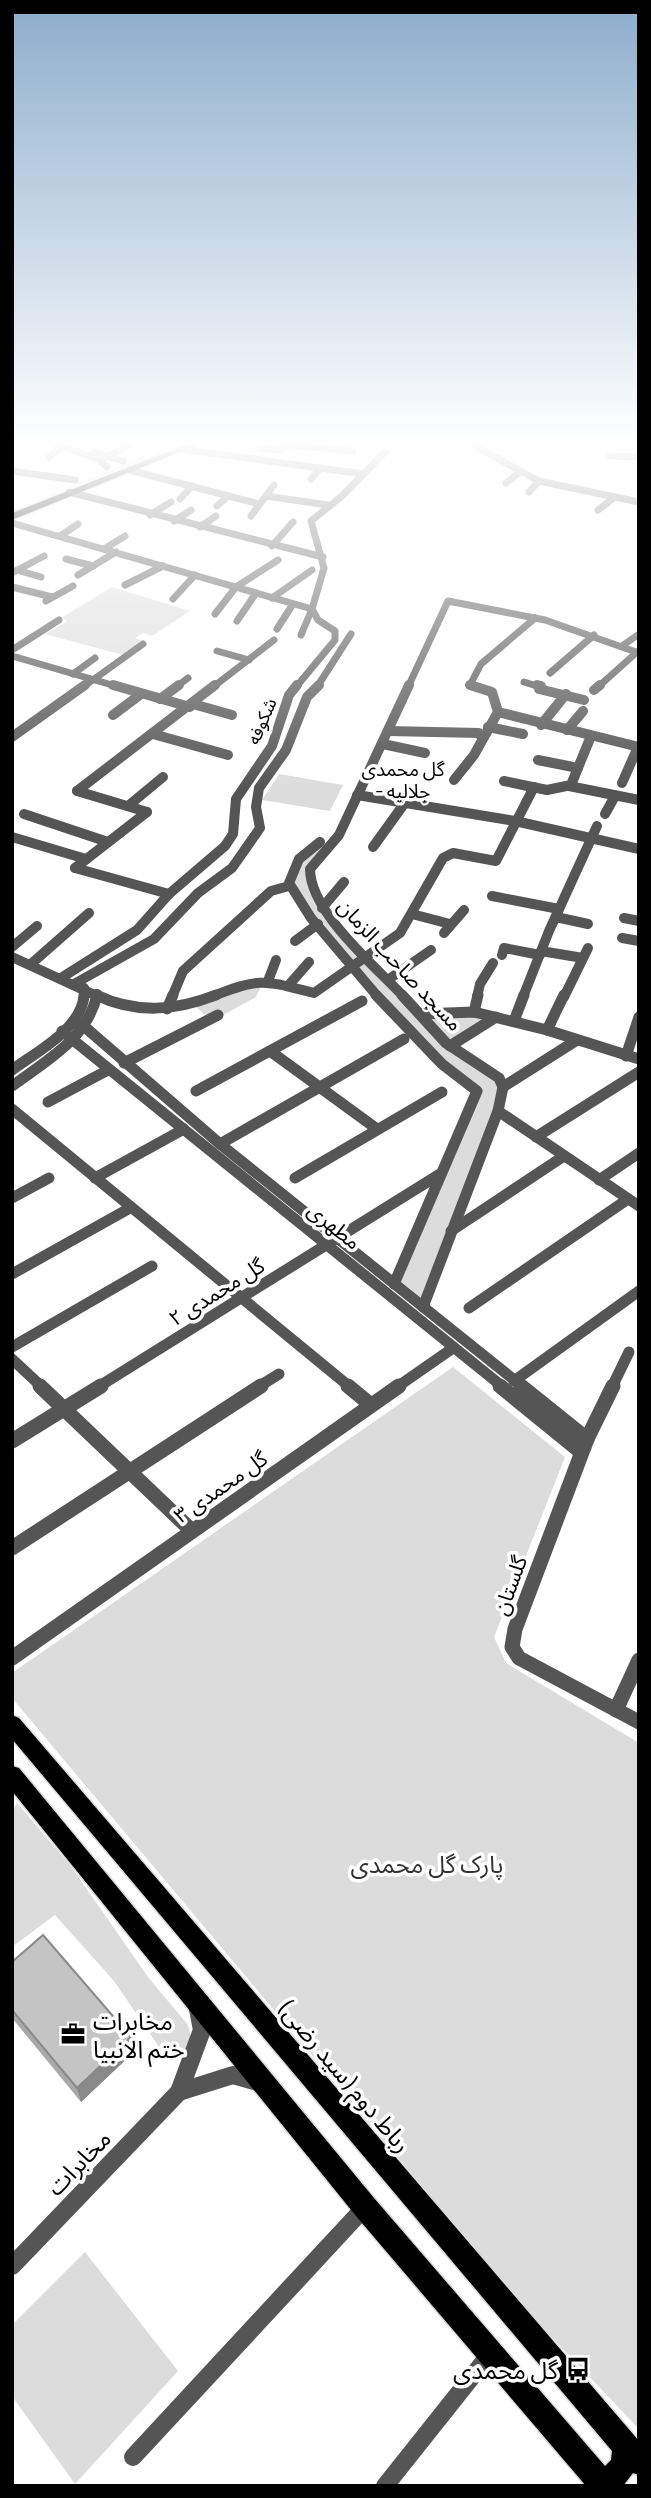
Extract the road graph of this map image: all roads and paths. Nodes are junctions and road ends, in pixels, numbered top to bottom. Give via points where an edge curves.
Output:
1 (43, 557) edge
2 (108, 557) edge
3 (131, 557) edge
4 (323, 557) edge
5 (66, 559) dead end
6 (278, 560) dead end
7 (93, 566) junction
8 (163, 566) junction
9 (312, 570) dead end
10 (15, 572) edge
11 (122, 574) dead end
12 (78, 575) dead end
13 (195, 575) junction
14 (41, 577) dead end
15 (137, 579) junction
16 (125, 585) dead end
17 (73, 586) dead end
18 (12, 587) edge
19 (236, 587) junction
20 (26, 590) junction
21 (256, 593) junction
22 (52, 597) junction
23 (272, 598) junction
24 (12, 599) edge
25 (173, 599) dead end
26 (43, 603) dead end
27 (293, 604) junction
28 (312, 609) junction
29 (215, 614) dead end
30 (535, 618) junction
31 (59, 621) dead end
32 (237, 621) dead end
33 (277, 629) dead end
34 (351, 634) dead end
35 (639, 634) edge
36 (301, 635) dead end
37 (594, 635) junction
38 (274, 640) dead end
39 (143, 644) dead end
40 (622, 646) junction
41 (12, 650) edge
42 (216, 651) dead end
43 (638, 652) edge
44 (12, 656) edge
45 (95, 658) dead end
46 (249, 660) junction
47 (550, 673) dead end
48 (72, 674) junction
49 (188, 678) dead end
50 (94, 680) junction
51 (524, 682) dead end
52 (594, 690) dead end
53 (141, 694) junction
54 (566, 694) junction
55 (160, 699) junction
56 (584, 700) dead end
57 (192, 705) junction
58 (583, 711) dead end
59 (498, 712) junction
60 (113, 715) dead end
61 (232, 715) dead end
62 (440, 719) dead end
63 (541, 725) junction
64 (488, 727) junction
65 (439, 730) junction
66 (567, 730) junction
67 (389, 731) junction
68 (153, 734) junction
69 (523, 734) dead end
70 (591, 736) junction
71 (12, 737) edge
72 (482, 738) junction
73 (383, 744) junction
74 (638, 747) edge
75 (425, 753) dead end
76 (228, 754) dead end
77 (538, 760) dead end
78 (578, 768) junction
79 (163, 777) dead end
80 (454, 780) dead end
81 (504, 781) dead end
82 (622, 783) dead end
83 (569, 786) junction
84 (534, 787) junction
85 (77, 791) joint
86 (357, 795) junction
87 (615, 796) junction
88 (639, 800) edge
89 (404, 804) junction
90 (128, 806) junction
91 (147, 812) joint
92 (23, 814) dead end
93 (605, 814) dead end
94 (515, 821) junction
95 (597, 826) dead end
96 (12, 837) edge
97 (593, 838) junction
98 (108, 842) junction
99 (320, 842) dead end
100 (373, 847) dead end
101 (639, 849) edge
102 (86, 859) junction
103 (344, 882) dead end
104 (289, 887) junction
105 (169, 894) junction
106 (492, 896) dead end
107 (322, 908) junction
108 (464, 910) dead end
109 (89, 913) dead end
110 (558, 913) junction
111 (412, 914) junction
112 (624, 918) dead end
113 (639, 922) edge
114 (317, 924) junction
115 (588, 924) dead end
116 (37, 926) dead end
117 (622, 938) dead end
118 (295, 941) dead end
119 (639, 941) edge
120 (12, 947) edge
121 (430, 950) dead end
122 (540, 953) junction
123 (502, 955) dead end
124 (12, 957) edge
125 (367, 957) junction
126 (276, 960) dead end
127 (309, 962) dead end
128 (493, 963) dead end
129 (31, 964) junction
130 (351, 966) junction
131 (61, 978) junction
132 (389, 979) junction
133 (268, 981) junction
134 (79, 986) junction
135 (288, 986) junction
136 (97, 994) junction
137 (362, 1001) dead end
138 (167, 1009) junction
139 (474, 1012) junction
140 (421, 1014) junction
141 (218, 1015) dead end
142 (496, 1017) junction
143 (639, 1017) edge
144 (514, 1021) junction
145 (80, 1025) junction
146 (547, 1030) junction
147 (68, 1034) junction
148 (404, 1039) dead end
149 (577, 1040) junction
150 (450, 1046) junction
151 (270, 1051) junction
152 (626, 1056) junction
153 (639, 1059) edge
154 (124, 1063) junction
155 (12, 1070) edge
156 (108, 1070) junction
157 (639, 1072) edge
158 (12, 1086) edge
159 (319, 1087) junction
160 (503, 1087) junction
161 (196, 1091) dead end
162 (442, 1092) dead end
163 (48, 1102) dead end
164 (12, 1109) edge
165 (498, 1111) junction
166 (184, 1129) junction
167 (377, 1129) junction
168 (536, 1137) junction
169 (220, 1144) junction
170 (639, 1153) edge
171 (565, 1156) junction
172 (440, 1174) junction
173 (49, 1178) dead end
174 (95, 1178) junction
175 (295, 1178) dead end
176 (599, 1180) junction
177 (12, 1198) edge
178 (633, 1203) edge
179 (130, 1208) junction
180 (450, 1231) junction
181 (332, 1240) junction
182 (152, 1266) dead end
183 (12, 1274) edge
184 (394, 1284) junction
185 (639, 1291) edge
186 (239, 1299) junction
187 (423, 1307) junction
188 (469, 1308) dead end
189 (12, 1348) edge
190 (453, 1348) junction
191 (629, 1352) dead end
192 (12, 1359) edge
193 (279, 1374) dead end
194 (514, 1381) junction
195 (371, 1405) junction
196 (64, 1409) junction
197 (12, 1441) edge
198 (584, 1445) junction
199 (128, 1472) junction
200 (192, 1531) junction
201 (12, 1548) edge
202 (12, 1658) edge
203 (639, 1660) edge
204 (616, 1710) junction
205 (639, 1722) edge
206 (12, 1724) edge
207 (12, 1775) edge
208 (193, 1997) junction
209 (266, 2086) junction
210 (179, 2092) junction
211 (365, 2207) junction
212 (12, 2266) edge
213 (490, 2354) junction
214 (633, 2455) edge
215 (133, 2457) dead end
216 (603, 2484) edge
217 (386, 2486) edge

1 - 10 street
2 - 7 street
3 - 8 street
4 - 28 street via 325,574
5 - 7 street
6 - 19 street
7 - 12 street
8 - 13 street
8 - 15 street
9 - 23 street
10 - 14 street
11 - 15 street
13 - 19 street
13 - 25 street
15 - 16 street
17 - 22 street
18 - 20 street
19 - 21 street
19 - 29 street
20 - 22 street
20 - 24 street
21 - 23 street
21 - 32 street
22 - 26 street
23 - 27 street
27 - 28 street
27 - 33 street
28 - 36 street
28 - 105 street, شکوفه via 318,620 335,631 335,640 289,695 272,746 236,799 233,834
30 - 37 street
30 - 59 street via 481,664 470,685 492,692
30 - 67 street, مسجد صاحب الزمان via 448,601
31 - 41 street
34 - 134 street via 322,682 307,697 286,750 259,788 260,828 237,861 154,939
35 - 40 street
37 - 40 street
37 - 47 street
38 - 46 street
39 - 50 street
40 - 43 street
42 - 46 street
43 - 52 street
44 - 48 street
45 - 48 street
46 - 57 street
48 - 50 street
49 - 55 street
50 - 53 street
50 - 71 street
51 - 54 street
53 - 55 street
53 - 60 street
54 - 56 street
54 - 63 street
55 - 57 street
57 - 61 street
57 - 68 street
58 - 66 street
59 - 63 street
59 - 64 street
62 - 65 street
63 - 66 street
64 - 69 street
64 - 72 street
65 - 67 street
65 - 72 street via 479,733
66 - 70 street
67 - 73 street, مسجد صاحب الزمان
68 - 76 street
68 - 85 street
70 - 74 street
70 - 78 street
72 - 80 street
73 - 75 street
73 - 86 street, مسجد صاحب الزمان
74 - 82 street
77 - 78 street
78 - 83 street
79 - 90 street
81 - 84 street
83 - 84 street via 556,790
83 - 87 street
84 - 94 street
85 - 90 street
86 - 89 street
86 - 107 street, مسجد صاحب الزمان via 340,835 310,869 310,882
87 - 88 street
87 - 93 street
89 - 94 street
89 - 100 street
90 - 91 street
91 - 98 street
92 - 98 street
94 - 97 street
94 - 111 street via 496,861 453,853 443,858
95 - 97 street
96 - 102 street
97 - 101 street
97 - 110 street
98 - 102 street
99 - 104 street via 295,864
102 - 105 street via 75,868
103 - 107 street
104 - 114 street
104 - 138 street via 271,891 183,971
105 - 131 street, شکوفه via 137,930
106 - 110 street
107 - 125 street, مسجد صاحب الزمان
108 - 111 street via 447,928
109 - 129 street
110 - 115 street
110 - 122 street
111 - 125 street via 400,933
112 - 113 street
114 - 118 street
114 - 130 street
116 - 120 street
117 - 119 street
121 - 132 street
122 - 123 street via 504,948
122 - 144 street
122 - 146 street via 586,953
124 - 129 street
125 - 130 street
125 - 132 street, مسجد صاحب الزمان
126 - 133 street
127 - 135 street
128 - 139 street via 480,984
129 - 131 street
130 - 135 street via 321,991
130 - 172 street via 441,1064 477,1091
131 - 134 street
132 - 140 street, مسجد صاحب الزمان
133 - 135 street
133 - 138 street via 249,982
134 - 136 street
134 - 145 street
136 - 138 street via 115,1004
136 - 145 street via 95,1011
137 - 151 street
139 - 140 street
139 - 142 street
140 - 150 street, مسجد صاحب الزمان
141 - 154 street
142 - 144 street
142 - 150 street
143 - 152 street
144 - 146 street
145 - 147 street
145 - 154 street, مطهری
146 - 149 street
147 - 155 street
147 - 156 street, مطهری
147 - 158 street
148 - 159 street
149 - 152 street
149 - 160 street
150 - 160 street, مسجد صاحب الزمان via 499,1078
151 - 159 street
151 - 161 street
152 - 153 street
154 - 169 street, مطهری
156 - 163 street
156 - 166 street, مطهری
157 - 168 street
159 - 167 street
159 - 169 street
160 - 165 street
162 - 167 street
164 - 174 street
165 - 168 street
165 - 180 street
166 - 174 street
166 - 181 street, مطهری
167 - 175 street
168 - 171 street
169 - 181 street, مطهری
170 - 176 street
171 - 176 street
171 - 180 street
172 - 181 street, گل محمدی ۲
172 - 184 street
173 - 177 street
174 - 179 street
176 - 178 street
178 - 188 street
179 - 183 street
179 - 186 street
180 - 187 street
181 - 184 street, مطهری
181 - 186 street, گل محمدی ۲
181 - 190 street, مطهری
182 - 189 street
184 - 187 street, مطهری
185 - 194 street
186 - 195 street
186 - 196 street, گل محمدی ۲
187 - 194 street, مطهری
190 - 195 street, گل محمدی ۳
190 - 198 street, مطهری
191 - 198 street
192 - 196 street
193 - 199 street
194 - 198 street, مطهری
195 - 200 street, گل محمدی ۳
196 - 197 street, گل محمدی ۲
196 - 199 street
198 - 204 street, گلستان via 512,1647 519,1658
199 - 200 street
199 - 201 street
200 - 202 street, گل محمدی ۳
203 - 204 street
204 - 205 street, گلستان
206 - 214 main road, رباط دوم (سید رضی)
207 - 208 main road
208 - 209 main road
208 - 210 street via 202,2029
209 - 210 street via 233,2075
209 - 211 main road
210 - 212 street, مخابرات
211 - 213 main road
211 - 215 street
213 - 216 main road
213 - 217 street
214 - 216 main road via 616,2477

